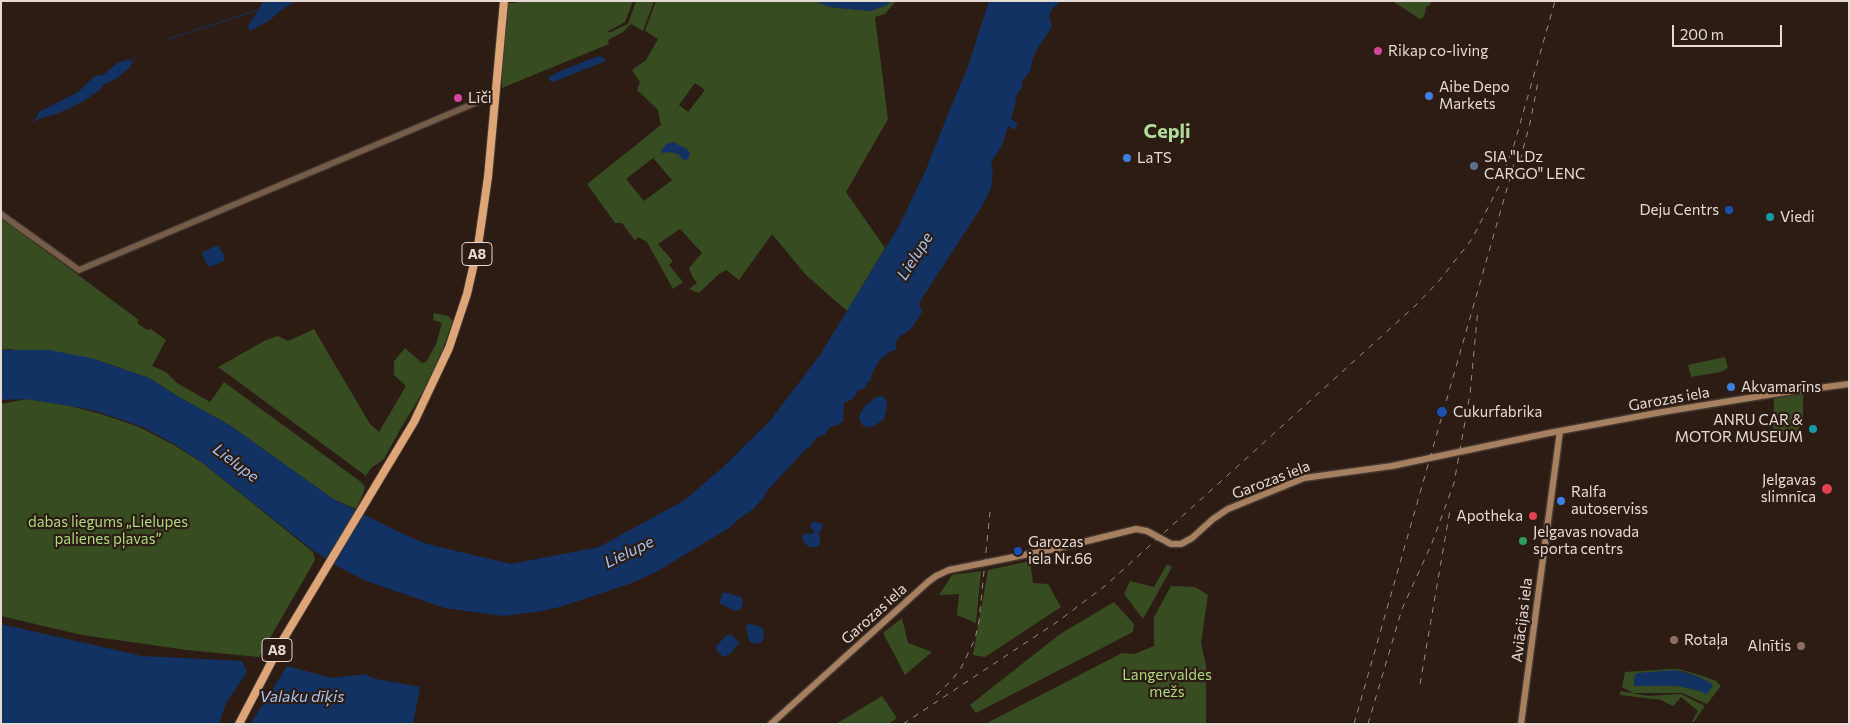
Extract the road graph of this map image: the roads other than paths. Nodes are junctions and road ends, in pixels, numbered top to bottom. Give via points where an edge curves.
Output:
1 (504, 1) edge
2 (496, 98) junction
3 (1, 214) edge
4 (1849, 384) edge
5 (1560, 431) junction
6 (239, 724) edge
7 (772, 724) edge
8 (1521, 724) edge

1 - 2 highway, A8
2 - 3 street via 480,101 79,270
2 - 6 highway, A8 via 478,246 465,302 449,348 428,393 268,666
4 - 5 main road, Garozas iela via 1739,399
5 - 7 main road, Garozas iela via 1392,466 1304,478 1228,509 1181,544 1170,544 1148,531 1136,529 949,570 928,582
5 - 8 main road, Aviācijas iela

